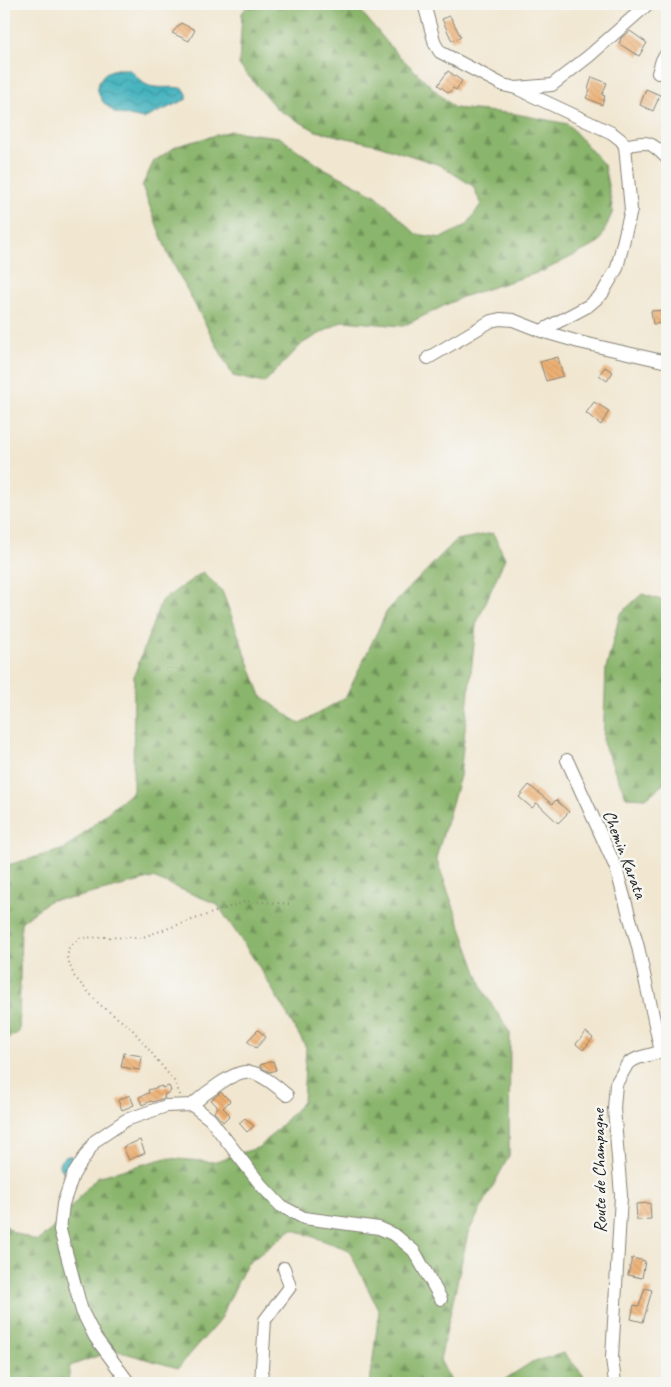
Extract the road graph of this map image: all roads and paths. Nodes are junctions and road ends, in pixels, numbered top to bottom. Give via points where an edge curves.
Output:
1 (424, 4) edge
2 (648, 4) edge
3 (667, 53) edge
4 (658, 73) dead end
5 (516, 88) junction
6 (625, 146) junction
7 (667, 158) edge
8 (541, 331) junction
9 (428, 358) dead end
10 (667, 362) edge
11 (567, 760) dead end
12 (293, 904) dead end
13 (664, 1051) edge
14 (287, 1095) dead end
15 (188, 1105) junction
16 (284, 1268) dead end
17 (441, 1299) dead end
18 (129, 1383) edge
19 (260, 1383) edge
20 (615, 1383) edge

1 - 5 street via 440,52 503,85
2 - 5 street via 552,85
3 - 4 street
5 - 6 street via 612,134
6 - 7 street via 640,142 652,144
6 - 8 street via 631,210 617,268 602,294 588,306
8 - 9 street via 500,319
8 - 10 street
11 - 13 street, Chemin Karata via 616,868
12 - 15 path via 248,901 140,938 79,938 69,948 67,957 74,976 99,1004 132,1029 175,1082
13 - 20 street, Route de Champagne via 628,1063 616,1084 614,1108 621,1196 612,1358
14 - 15 street via 260,1076 243,1072
15 - 17 street via 210,1119 260,1185 281,1206 304,1218 379,1228 395,1235 414,1252
15 - 18 street via 166,1106 126,1120 95,1141 73,1175 63,1204 60,1230 82,1311 95,1337
16 - 19 street via 290,1287 265,1320

